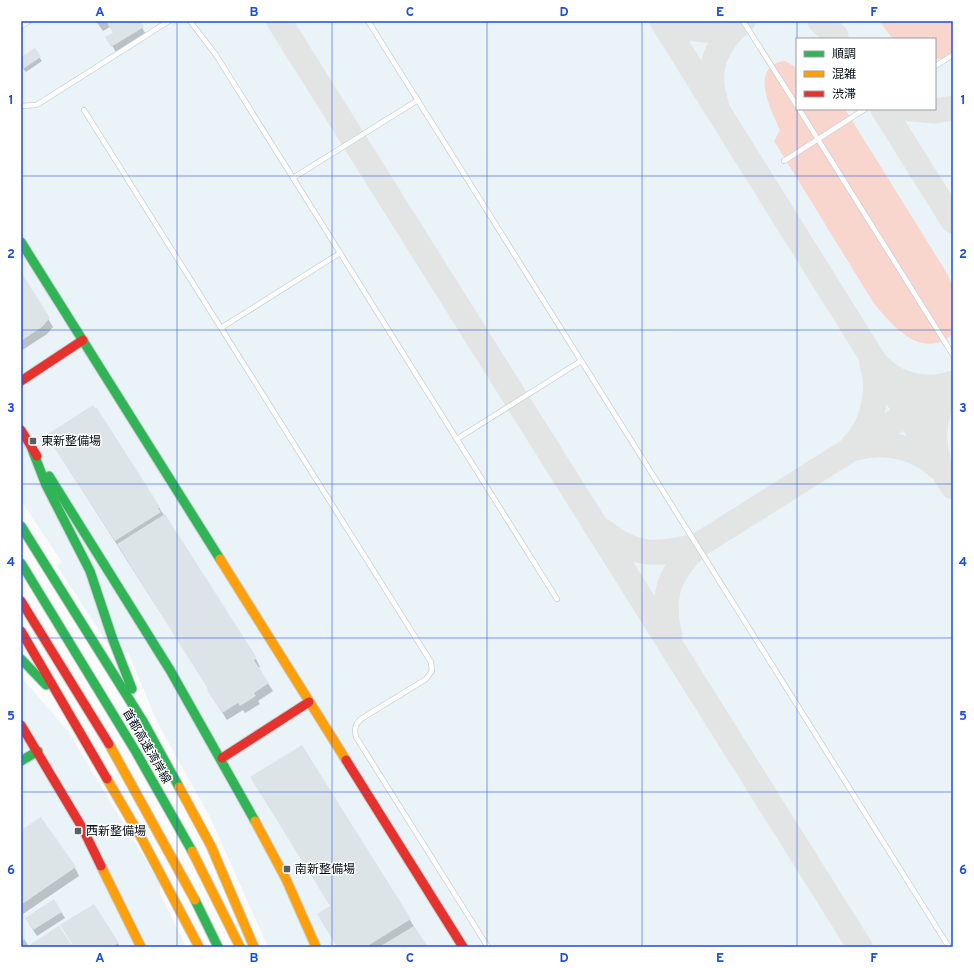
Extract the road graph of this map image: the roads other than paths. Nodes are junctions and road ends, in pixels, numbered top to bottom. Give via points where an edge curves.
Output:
1 (29, 21) edge
2 (169, 21) edge
3 (190, 21) edge
4 (368, 21) edge
5 (743, 21) edge
6 (21, 26) edge
7 (953, 55) edge
8 (936, 65) edge
9 (418, 100) junction
10 (796, 104) edge
11 (21, 106) edge
12 (84, 110) dead end
13 (800, 110) edge
14 (863, 110) edge
15 (817, 139) junction
16 (784, 161) dead end
17 (293, 178) junction
18 (21, 242) edge
19 (340, 253) junction
20 (221, 328) junction
21 (81, 338) junction
22 (953, 355) edge
23 (581, 361) junction
24 (21, 374) edge
25 (21, 382) edge
26 (21, 430) edge
27 (457, 439) junction
28 (32, 449) junction
29 (21, 526) edge
30 (21, 563) edge
31 (557, 599) dead end
32 (21, 601) edge
33 (21, 631) edge
34 (21, 659) edge
35 (309, 702) junction
36 (64, 705) junction
37 (144, 723) junction
38 (21, 725) edge
39 (38, 752) junction
40 (222, 758) junction
41 (21, 761) edge
42 (141, 947) edge
43 (199, 947) edge
44 (218, 947) edge
45 (240, 947) edge
46 (254, 947) edge
47 (316, 947) edge
48 (463, 947) edge
49 (488, 947) edge
50 (949, 947) edge

1 - 6 lane
2 - 11 lane via 43,101 36,105
3 - 17 lane via 216,55
4 - 9 lane
5 - 10 lane
7 - 8 lane
9 - 17 lane
9 - 23 lane
12 - 20 lane
13 - 15 lane
14 - 15 lane
15 - 16 lane
15 - 22 lane
17 - 19 lane
18 - 21 main road
19 - 20 lane
19 - 27 lane
20 - 49 lane via 431,662 432,670 426,679 361,719 354,732
21 - 24 main road
21 - 25 main road
21 - 35 main road
23 - 27 lane
23 - 50 lane
26 - 28 main road
27 - 31 lane
28 - 37 main road via 46,485 92,577
28 - 40 main road via 154,643
29 - 37 main road
30 - 45 main road, 首都高速湾岸線 via 140,756 221,906
32 - 44 main road via 119,760 185,880
33 - 36 main road
34 - 36 main road
35 - 40 main road
35 - 48 main road
36 - 43 main road via 142,840
37 - 46 main road via 211,846
38 - 39 main road
39 - 41 main road
39 - 42 main road via 83,829
40 - 47 main road via 282,871

